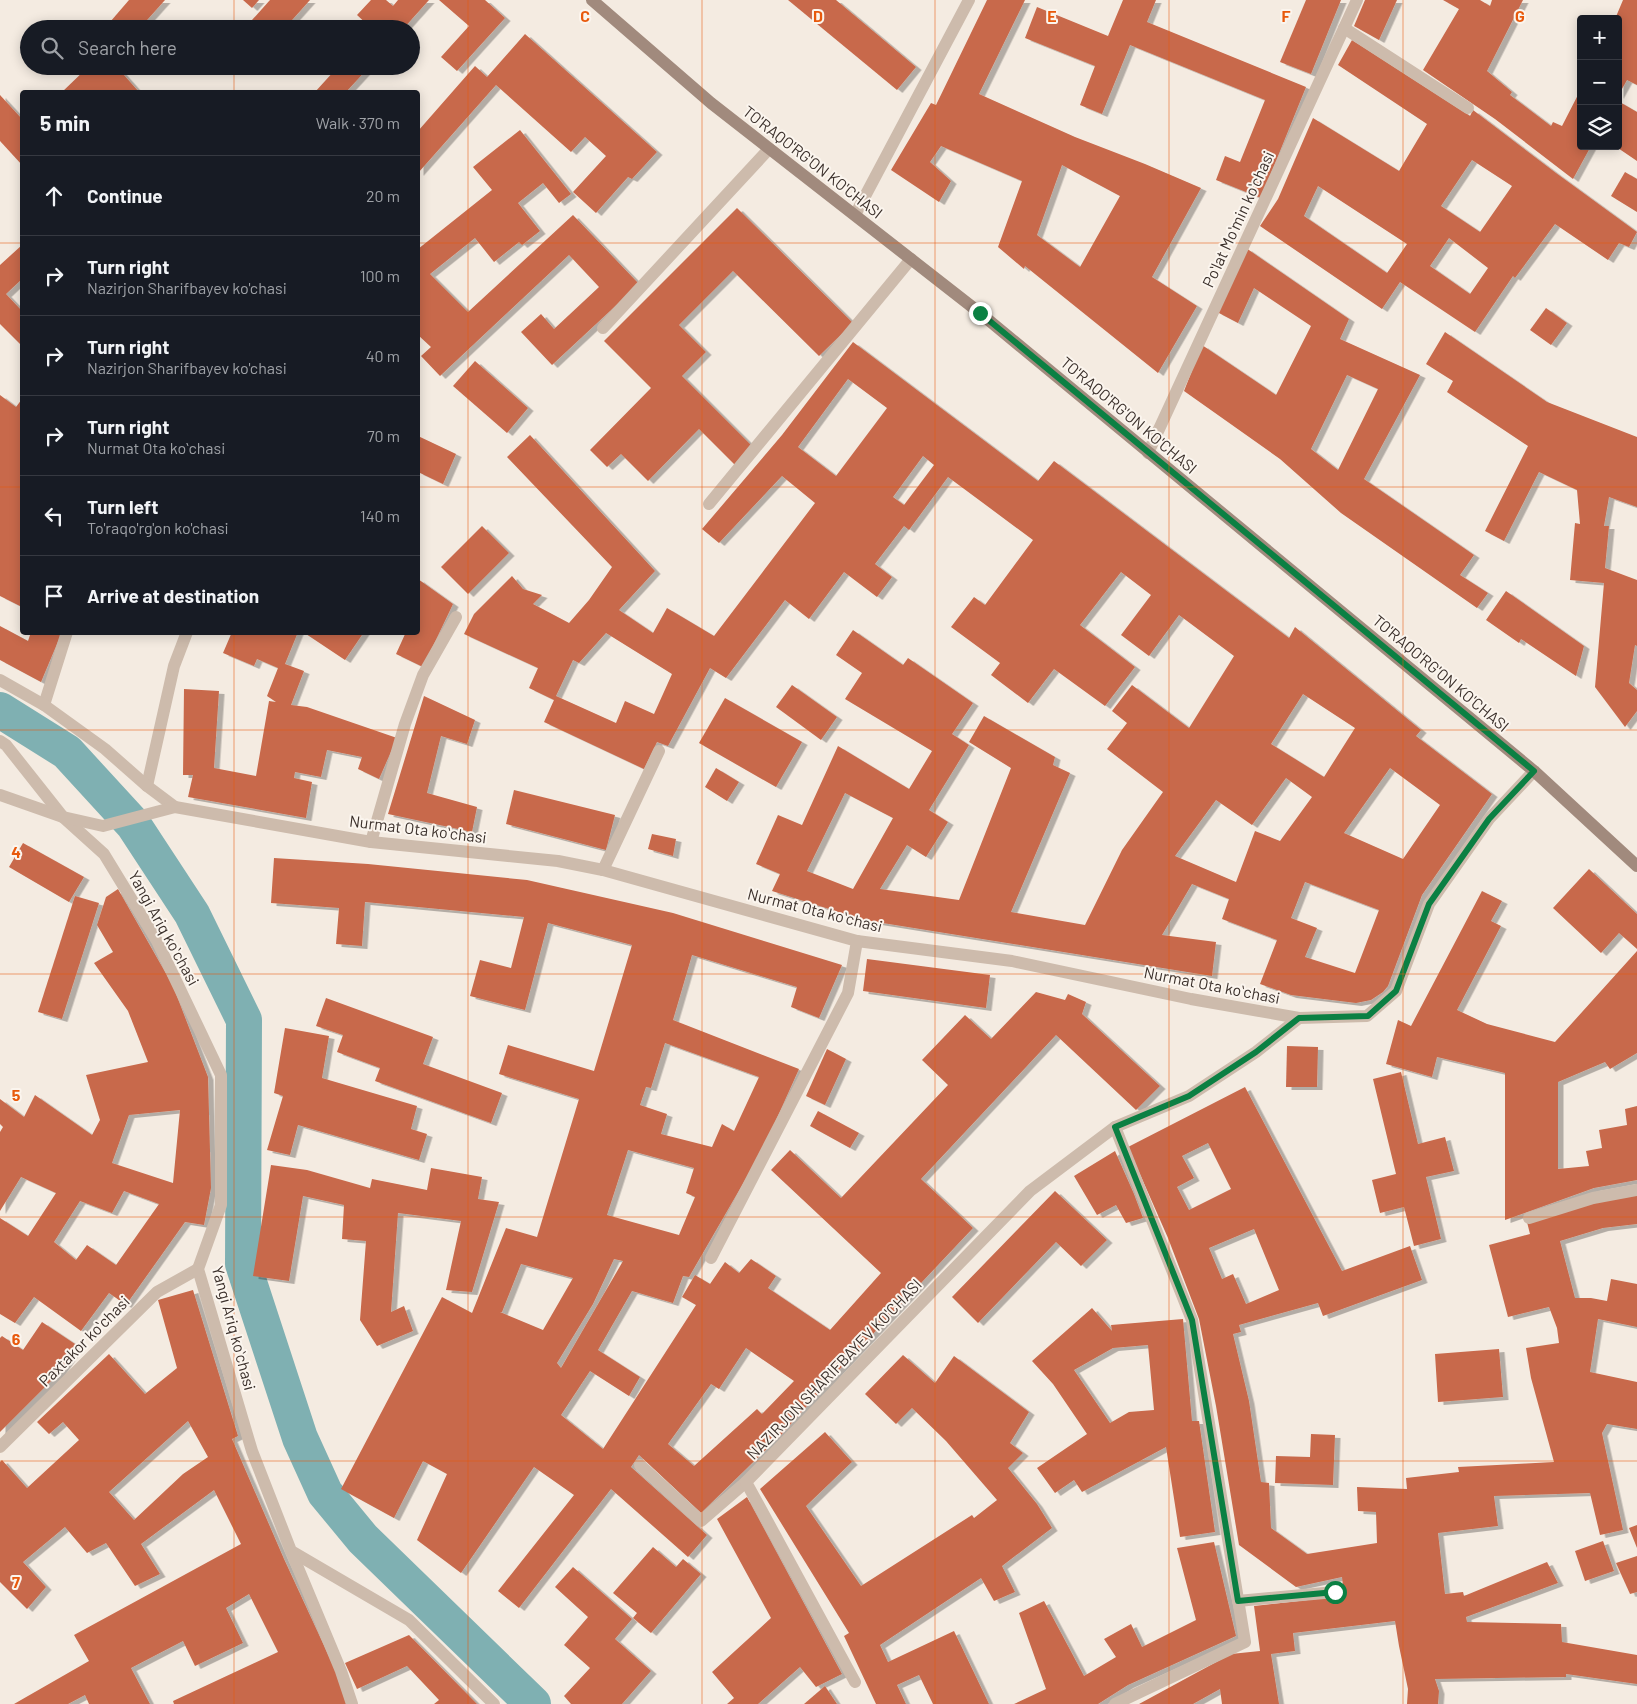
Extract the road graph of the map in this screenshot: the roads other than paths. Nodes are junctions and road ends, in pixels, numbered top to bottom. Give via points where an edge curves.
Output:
1 (592, 0) edge
2 (969, 0) edge
3 (1357, 0) edge
4 (1344, 28) junction
5 (1468, 108) dead end
6 (770, 148) junction
7 (855, 216) junction
8 (911, 259) junction
9 (603, 328) dead end
10 (1148, 452) junction
11 (709, 504) dead end
12 (456, 617) dead end
13 (66, 635) edge
14 (186, 635) edge
15 (0, 680) edge
16 (44, 705) junction
17 (0, 741) edge
18 (659, 751) dead end
19 (1534, 771) junction
20 (147, 786) junction
21 (0, 796) edge
22 (175, 807) junction
23 (63, 817) junction
24 (371, 842) junction
25 (1637, 866) edge
26 (602, 870) junction
27 (857, 940) junction
28 (1299, 1018) junction
29 (1115, 1127) junction
30 (1637, 1190) edge
31 (1529, 1218) dead end
32 (710, 1258) dead end
33 (198, 1268) junction
34 (0, 1447) edge
35 (640, 1465) dead end
36 (746, 1482) junction
37 (292, 1551) junction
38 (1335, 1592) dead end
39 (1238, 1601) junction
40 (855, 1682) dead end
41 (352, 1704) edge
42 (494, 1704) edge
43 (1115, 1704) edge

1 - 6 main road, TO'RAQO'RG'ON KO'CHASI via 711,103
2 - 7 street
3 - 4 street, Poʻlat Moʻmin koʻchasi
4 - 5 street
4 - 10 street, Poʻlat Moʻmin koʻchasi
6 - 7 main road, TO'RAQO'RG'ON KO'CHASI
6 - 9 street
7 - 8 main road, TO'RAQO'RG'ON KO'CHASI
8 - 10 main road, TO'RAQO'RG'ON KO'CHASI
8 - 11 street
10 - 19 main road, TO'RAQO'RG'ON KO'CHASI
12 - 24 street via 423,675 405,724
13 - 16 street
14 - 20 street via 174,666
15 - 16 street, Nurmat Ota koʻchasi
16 - 20 street, Nurmat Ota koʻchasi via 105,749
17 - 23 street, Yangi Ariq koʻchasi
18 - 26 street
19 - 25 main road, TO'RAQO'RG'ON KO'CHASI
19 - 28 street, Nurmat Ota koʻchasi via 1489,819 1429,904 1396,991 1368,1016
20 - 22 street, Nurmat Ota koʻchasi
21 - 23 street
22 - 23 street via 103,826
22 - 24 street, Nurmat Ota koʻchasi
23 - 33 street, Yangi Ariq koʻchasi via 104,854 157,941 221,1075 221,1205
24 - 26 street, Nurmat Ota koʻchasi via 558,861
26 - 27 street, Nurmat Ota koʻchasi
27 - 28 street, Nurmat Ota koʻchasi via 1012,961
27 - 32 street via 848,992
28 - 29 street, NAZIRJON SHARIFBAYEV KO'CHASI via 1256,1052 1189,1096
29 - 36 street, NAZIRJON SHARIFBAYEV KO'CHASI via 1030,1191
29 - 39 street via 1192,1320
30 - 31 street via 1594,1198
33 - 34 street, Paxtakor koʻchasi via 157,1292
33 - 37 street, Yangi Ariq koʻchasi via 252,1451
35 - 36 street via 701,1521
36 - 40 street, NAZIRJON SHARIFBAYEV KO'CHASI
37 - 41 street, Yangi Ariq koʻchasi
37 - 42 street via 409,1620
38 - 39 street
39 - 43 street via 1245,1642

